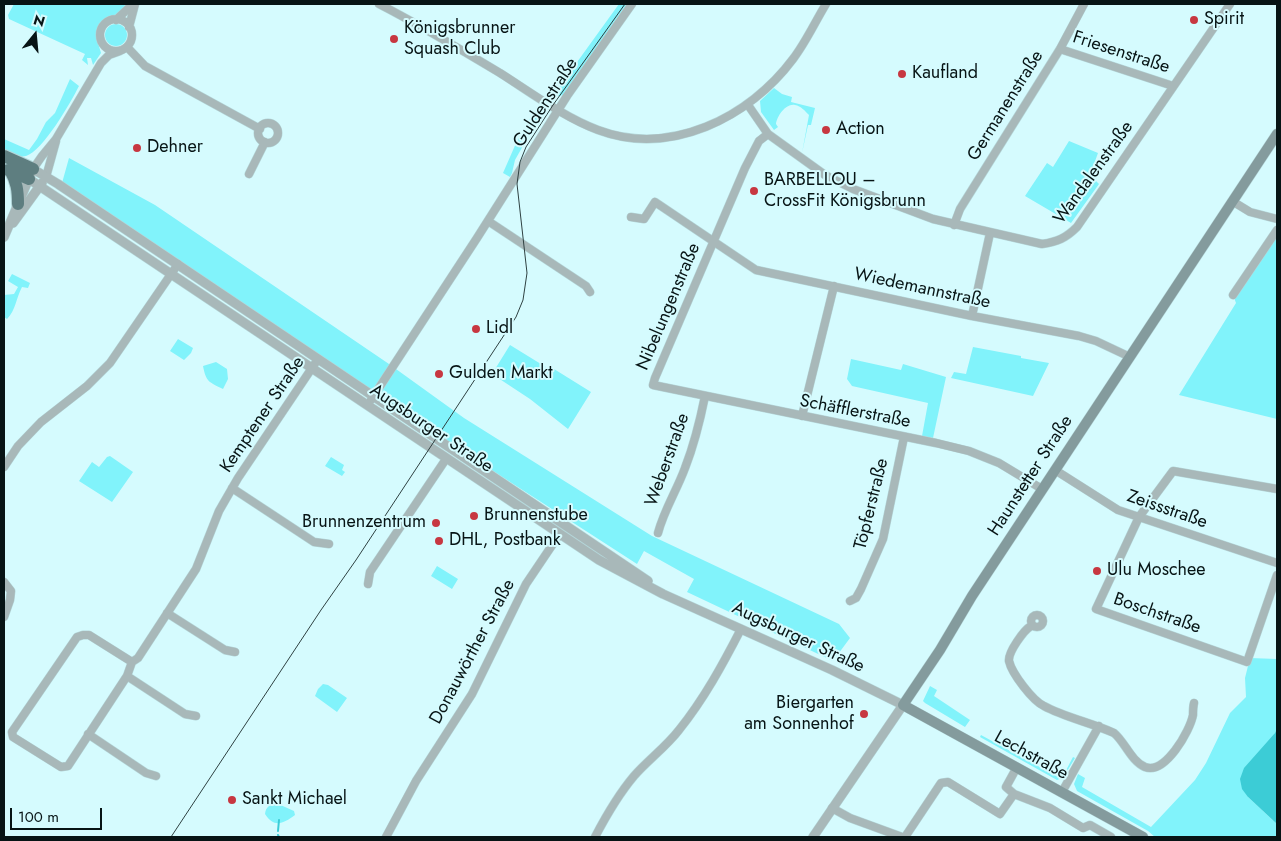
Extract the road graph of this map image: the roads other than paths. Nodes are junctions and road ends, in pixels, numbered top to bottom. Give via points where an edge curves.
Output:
1 (134, 4) edge
2 (379, 4) edge
3 (632, 4) edge
4 (826, 4) edge
5 (1084, 4) edge
6 (1230, 4) edge
7 (116, 20) junction
8 (129, 27) junction
9 (102, 43) junction
10 (1060, 48) junction
11 (124, 49) junction
12 (101, 63) junction
13 (1173, 86) junction
14 (748, 105) junction
15 (559, 109) junction
16 (260, 129) junction
17 (768, 134) junction
18 (1277, 134) edge
19 (56, 140) junction
20 (265, 142) junction
21 (4, 156) edge
22 (7, 169) edge
23 (31, 174) junction
24 (249, 174) dead end
25 (46, 176) junction
26 (40, 187) junction
27 (1232, 202) junction
28 (18, 204) junction
29 (631, 216) dead end
30 (1277, 219) edge
31 (488, 221) junction
32 (954, 224) junction
33 (1277, 230) edge
34 (990, 233) junction
35 (5, 235) edge
36 (713, 240) junction
37 (178, 264) junction
38 (171, 274) junction
39 (834, 286) junction
40 (590, 292) dead end
41 (1233, 295) dead end
42 (972, 316) junction
43 (1130, 357) junction
44 (318, 359) junction
45 (312, 368) junction
46 (654, 386) joint
47 (374, 396) junction
48 (705, 396) junction
49 (367, 406) junction
50 (802, 416) junction
51 (904, 437) junction
52 (446, 459) junction
53 (4, 467) edge
54 (1056, 470) junction
55 (232, 488) junction
56 (1042, 489) junction
57 (1277, 489) edge
58 (1139, 517) junction
59 (658, 533) dead end
60 (559, 535) junction
61 (329, 544) dead end
62 (1277, 563) edge
63 (1277, 575) edge
64 (4, 582) edge
65 (368, 584) dead end
66 (680, 601) junction
67 (850, 601) dead end
68 (167, 613) junction
69 (4, 616) edge
70 (1031, 626) dead end
71 (742, 629) junction
72 (235, 652) dead end
73 (132, 662) junction
74 (127, 676) junction
75 (1194, 703) dead end
76 (903, 705) junction
77 (196, 716) dead end
78 (1098, 726) junction
79 (88, 734) junction
80 (1017, 767) junction
81 (156, 776) dead end
82 (1062, 792) junction
83 (1014, 794) junction
84 (832, 808) junction
85 (386, 837) edge
86 (595, 837) edge
87 (813, 837) edge
88 (903, 837) edge
89 (1111, 837) edge
90 (1143, 837) edge

1 - 7 street
1 - 8 street
2 - 15 street
3 - 15 street, Guldenstraße
4 - 14 street via 793,59
5 - 10 street, Germanenstraße
6 - 13 street, Wandalenstraße
7 - 8 street
7 - 9 street via 103,26
8 - 11 street via 132,37
9 - 11 street via 110,50
9 - 12 street
10 - 13 street, Friesenstraße
10 - 32 street, Germanenstraße via 960,209
11 - 12 street via 109,54
11 - 16 street via 145,66
12 - 19 street
13 - 34 street, Wandalenstraße via 1071,234 1042,244
14 - 15 street via 716,124 654,139 630,138 600,131
14 - 17 street, Wandalenstraße
15 - 31 street, Guldenstraße
16 - 20 street via 260,138
16 - 20 street via 267,123 278,130 274,141
17 - 32 street, Wandalenstraße via 825,175 853,189
17 - 36 street, Nibelungenstraße via 755,148
18 - 27 main road, Haunstetter Straße
19 - 23 street
19 - 25 street
20 - 24 street
21 - 23 highway
22 - 23 highway
22 - 28 highway via 15,179
23 - 25 street, Augsburger Straße
23 - 26 street, Augsburger Straße
23 - 28 street
25 - 26 street
25 - 37 street, Augsburger Straße
26 - 35 street
26 - 38 street, Augsburger Straße
27 - 30 street via 1250,212
27 - 43 main road, Haunstetter Straße
28 - 35 street
29 - 36 street, Nibelungenstraße via 644,219 655,202
31 - 40 street via 586,286
31 - 47 street, Guldenstraße
32 - 34 street, Wandalenstraße
33 - 41 street
34 - 42 street
36 - 39 street, Wiedemannstraße via 756,270
36 - 46 street, Nibelungenstraße via 654,378
37 - 38 street
37 - 44 street, Augsburger Straße
38 - 45 street, Augsburger Straße
38 - 53 street via 110,363 87,386 41,422 18,446
39 - 42 street, Wiedemannstraße
39 - 50 street
42 - 43 street, Wiedemannstraße via 1080,336
43 - 54 main road, Haunstetter Straße
44 - 45 street, Kemptener Straße
44 - 47 street, Augsburger Straße
45 - 49 street, Augsburger Straße
45 - 55 street, Kemptener Straße
46 - 48 street, Schäfflerstraße
47 - 49 street, Guldenstraße
47 - 66 street, Augsburger Straße
48 - 50 street, Schäfflerstraße
48 - 59 street, Weberstraße via 694,443
49 - 52 street, Augsburger Straße
50 - 51 street, Schäfflerstraße
51 - 56 street, Schäfflerstraße via 969,452 1000,463
51 - 67 street, Töpferstraße via 883,539 861,589
52 - 60 street, Augsburger Straße
52 - 65 street via 370,572
54 - 56 main road, Haunstetter Straße
54 - 58 street, Zeissstraße via 1118,510
55 - 61 street, Kemptener Straße via 314,542
55 - 68 street, Kemptener Straße via 219,511 196,569
56 - 76 main road, Haunstetter Straße
57 - 58 street via 1173,471
58 - 62 street, Zeissstraße
58 - 63 street, Boschstraße via 1096,609 1247,662
60 - 66 street, Augsburger Straße via 628,576
60 - 85 street, Donauwörther Straße via 526,584 472,694 416,781
64 - 69 street via 11,591
66 - 71 street, Augsburger Straße
68 - 72 street via 225,650
68 - 73 street, Kemptener Straße via 138,658
70 - 78 street via 1010,653 1010,663 1022,683 1043,706
71 - 76 street, Augsburger Straße
71 - 86 street via 694,710 667,745 627,784
73 - 74 street, Kemptener Straße
73 - 79 street, Kemptener Straße via 89,635 77,637 12,732 13,737 64,768
74 - 77 street via 185,714
74 - 79 street, Kemptener Straße
75 - 78 street via 1182,738 1164,763 1156,768 1139,763 1120,738
76 - 80 main road, Lechstraße
76 - 84 street, Haunstetter Straße
78 - 82 street
79 - 81 street via 146,773
80 - 82 main road, Lechstraße
80 - 83 street via 1006,787
82 - 90 main road, Lechstraße
83 - 88 street via 1000,814 948,782 941,783
83 - 89 street via 1050,808 1084,828 1090,826
84 - 87 street, Haunstetter Straße
84 - 88 street

